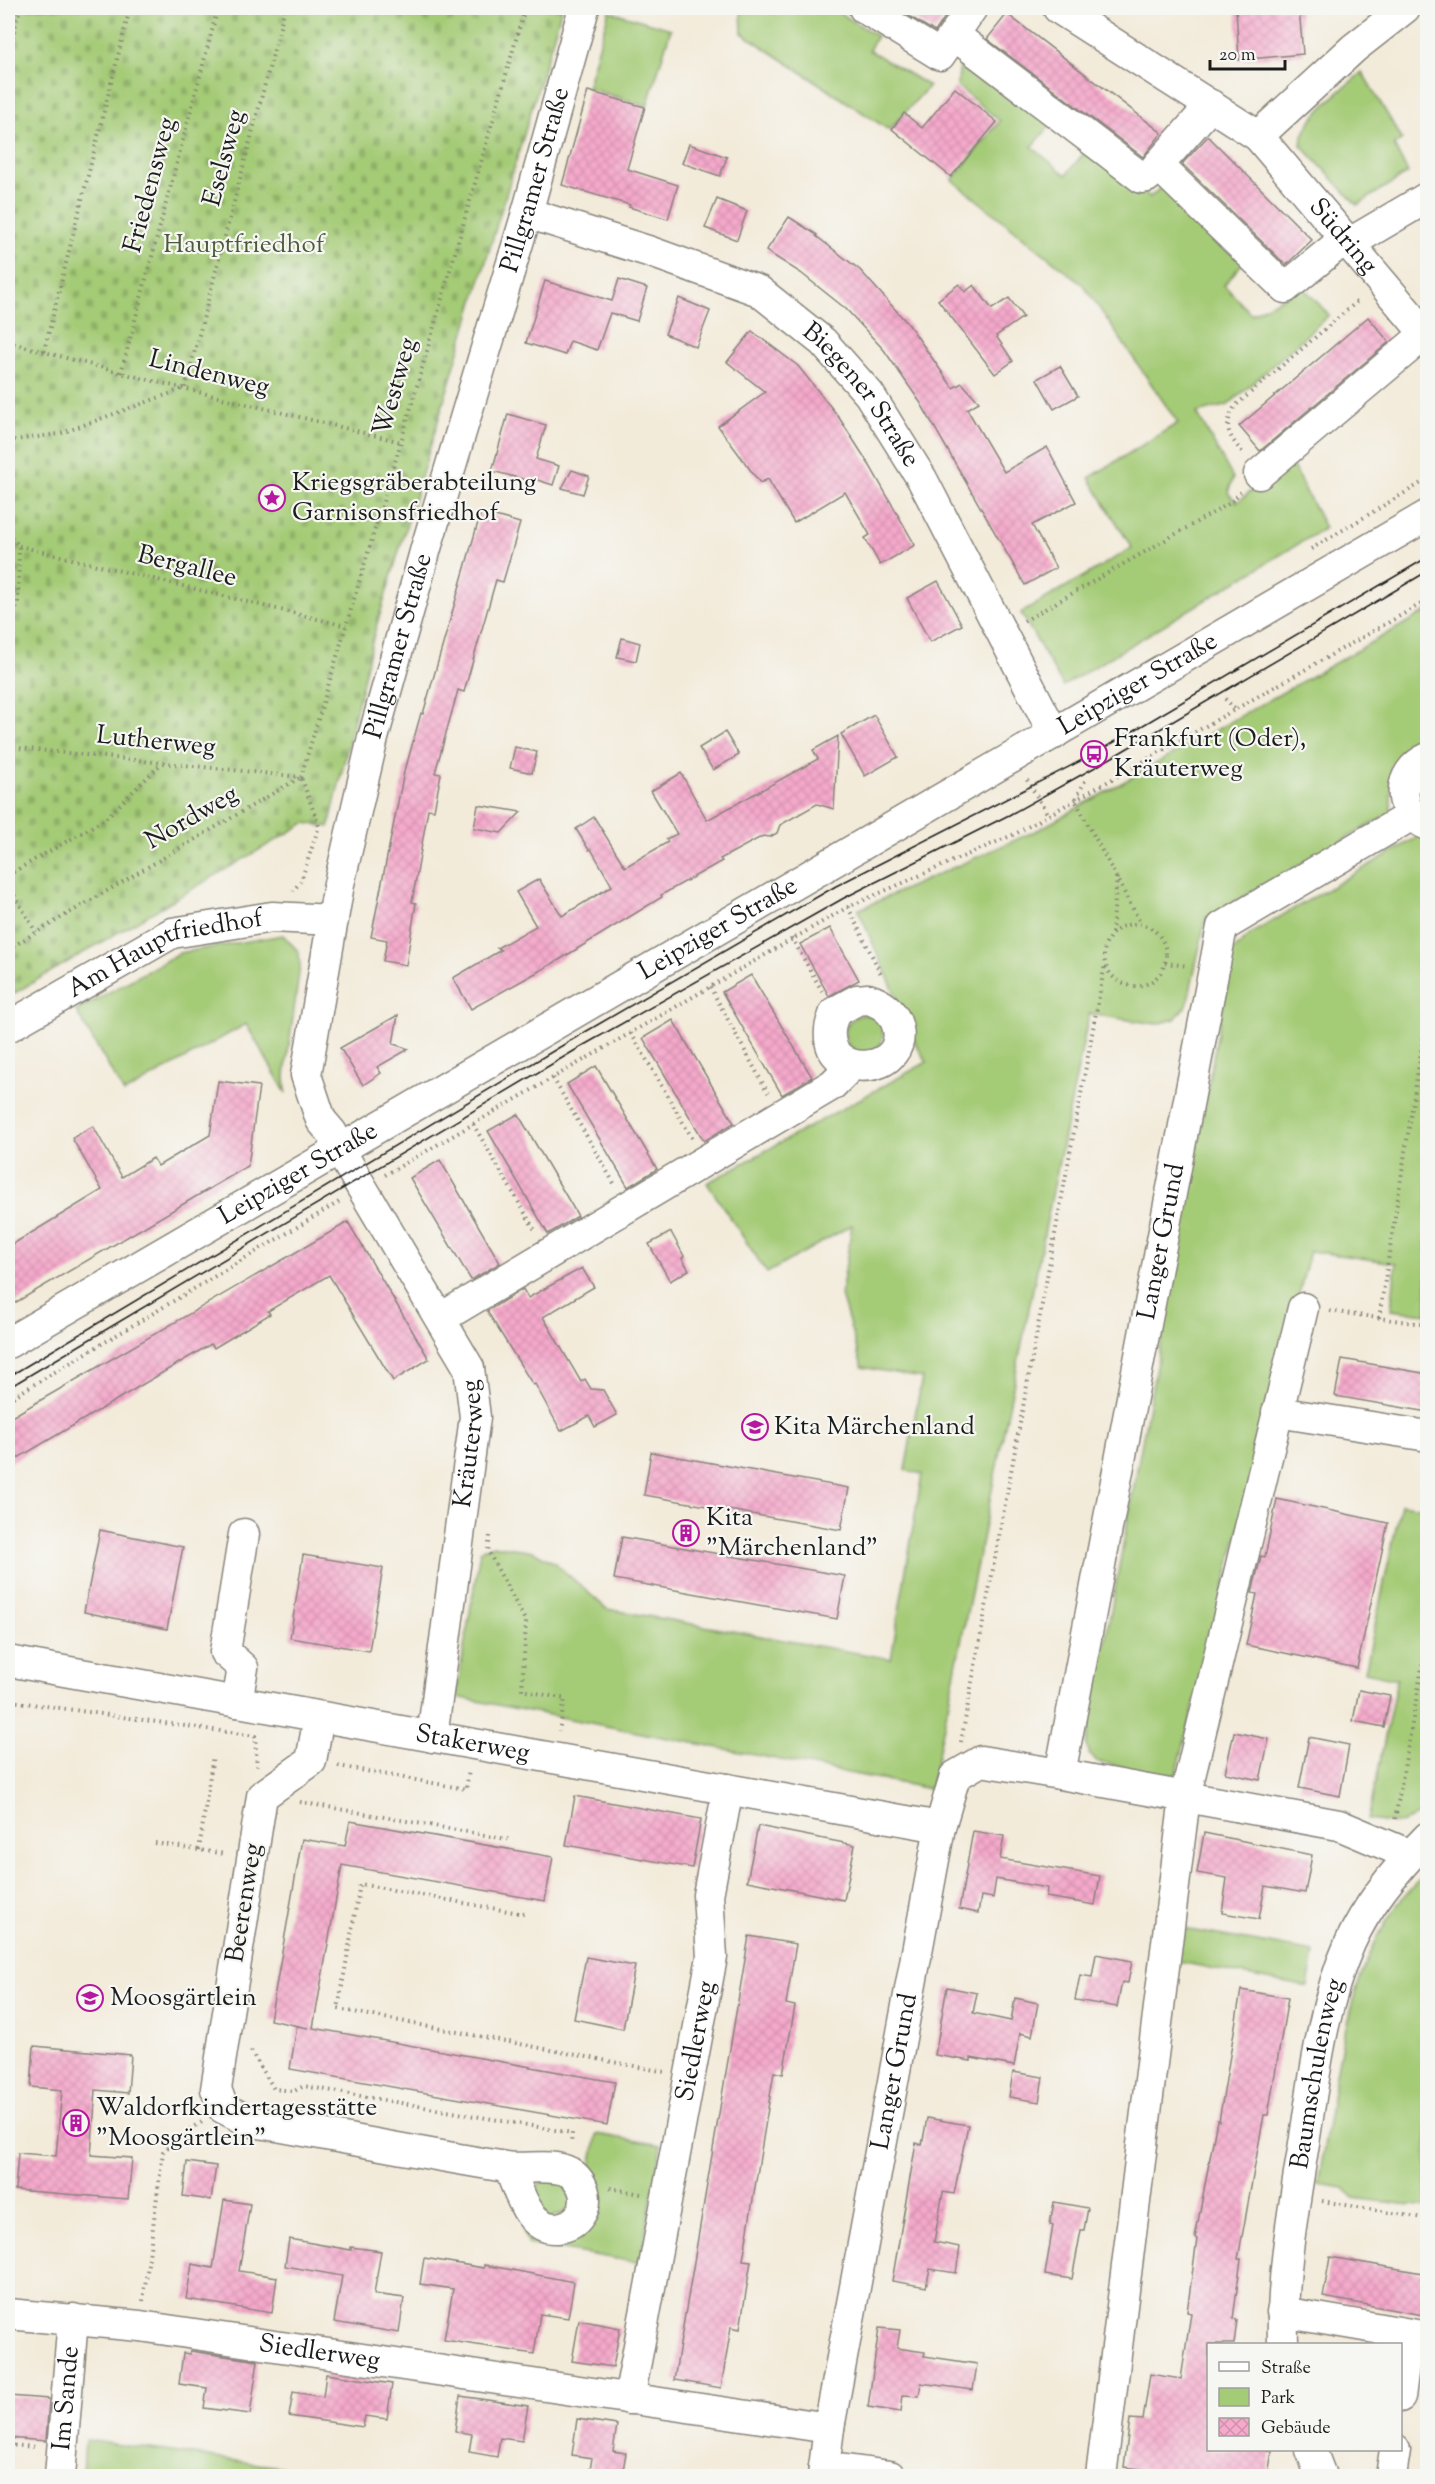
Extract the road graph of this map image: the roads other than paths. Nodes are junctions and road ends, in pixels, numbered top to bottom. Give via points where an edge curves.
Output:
1 (584, 8) edge
2 (864, 8) edge
3 (972, 8) edge
4 (1058, 8) edge
5 (1405, 8) edge
6 (954, 35) junction
7 (1211, 105) junction
8 (1258, 136) junction
9 (1158, 165) junction
10 (1428, 197) edge
11 (527, 213) junction
12 (1348, 241) junction
13 (1426, 336) edge
14 (1259, 474) road end
15 (1428, 514) edge
16 (1054, 734) junction
17 (1428, 758) edge
18 (1420, 820) edge
19 (333, 920) junction
20 (8, 1027) edge
21 (852, 1065) junction
22 (339, 1149) junction
23 (1304, 1308) road end
24 (441, 1318) junction
25 (8, 1343) edge
26 (1277, 1412) junction
27 (1428, 1436) edge
28 (244, 1534) dead end
29 (8, 1661) edge
30 (237, 1702) junction
31 (319, 1717) junction
32 (432, 1737) junction
33 (1060, 1774) junction
34 (728, 1789) junction
35 (1185, 1797) junction
36 (940, 1827) junction
37 (1409, 1846) edge
38 (509, 2168) junction
39 (1282, 2312) junction
40 (8, 2314) edge
41 (73, 2319) junction
42 (1418, 2336) edge
43 (1283, 2343) edge
44 (1402, 2393) edge
45 (629, 2398) junction
46 (829, 2428) junction
47 (1311, 2451) edge
48 (1395, 2451) edge
49 (824, 2472) edge
50 (60, 2476) edge
51 (890, 2476) edge
52 (1101, 2476) edge
53 (1322, 2476) edge
54 (1391, 2476) edge

1 - 11 street, Pillgramer Straße
2 - 6 street via 940,55
3 - 6 street
4 - 7 street, Südring
5 - 8 street via 1354,48
6 - 9 street via 1134,174 1147,177
7 - 8 street, Südring
7 - 9 street
8 - 12 street, Südring
9 - 12 street via 1285,288
10 - 12 street
11 - 16 street, Biegener Straße via 759,291 823,342 869,394 922,479
11 - 19 street, Pillgramer Straße via 373,738
12 - 13 street, Südring
13 - 14 street
15 - 16 street, Leipziger Straße
16 - 22 street, Leipziger Straße
17 - 18 street, Langer Grund via 1410,770 1404,781 1404,799
18 - 33 street, Langer Grund via 1222,927
19 - 20 street, Am Hauptfriedhof via 272,917 172,933
19 - 22 street, Pillgramer Straße via 306,1075 321,1120
21 - 21 street via 882,1063 898,1037 894,1018 879,1002 857,1000 835,1012 831,1041 842,1059
21 - 24 street via 832,1084
22 - 24 street, Kräuterweg
22 - 25 street, Leipziger Straße
23 - 26 street
24 - 32 street, Kräuterweg via 470,1368 475,1417
26 - 27 street
26 - 35 street
28 - 30 street via 225,1652 243,1668
29 - 30 street, Stakerweg
30 - 31 street, Stakerweg
31 - 32 street, Stakerweg
31 - 38 street, Beerenweg via 311,1761 268,1791 216,2089 223,2108 249,2121
32 - 34 street, Stakerweg
33 - 35 street
33 - 36 street, Langer Grund via 981,1761 955,1776
34 - 36 street, Stakerweg
34 - 45 street, Siedlerweg via 708,1895 712,1957
35 - 37 street via 1339,1825
35 - 52 street
36 - 46 street, Langer Grund
37 - 39 street, Baumschulenweg via 1351,1943 1331,1996 1295,2196
38 - 38 street via 536,2221 552,2228 570,2224 581,2214 585,2200 580,2182 563,2170
39 - 42 street
39 - 43 street, Baumschulenweg
40 - 41 street, Siedlerweg
41 - 45 street, Siedlerweg
41 - 50 street, Im Sande
42 - 44 street
45 - 46 street, Siedlerweg
46 - 49 street, Langer Grund
47 - 53 street
48 - 54 street
49 - 51 street

